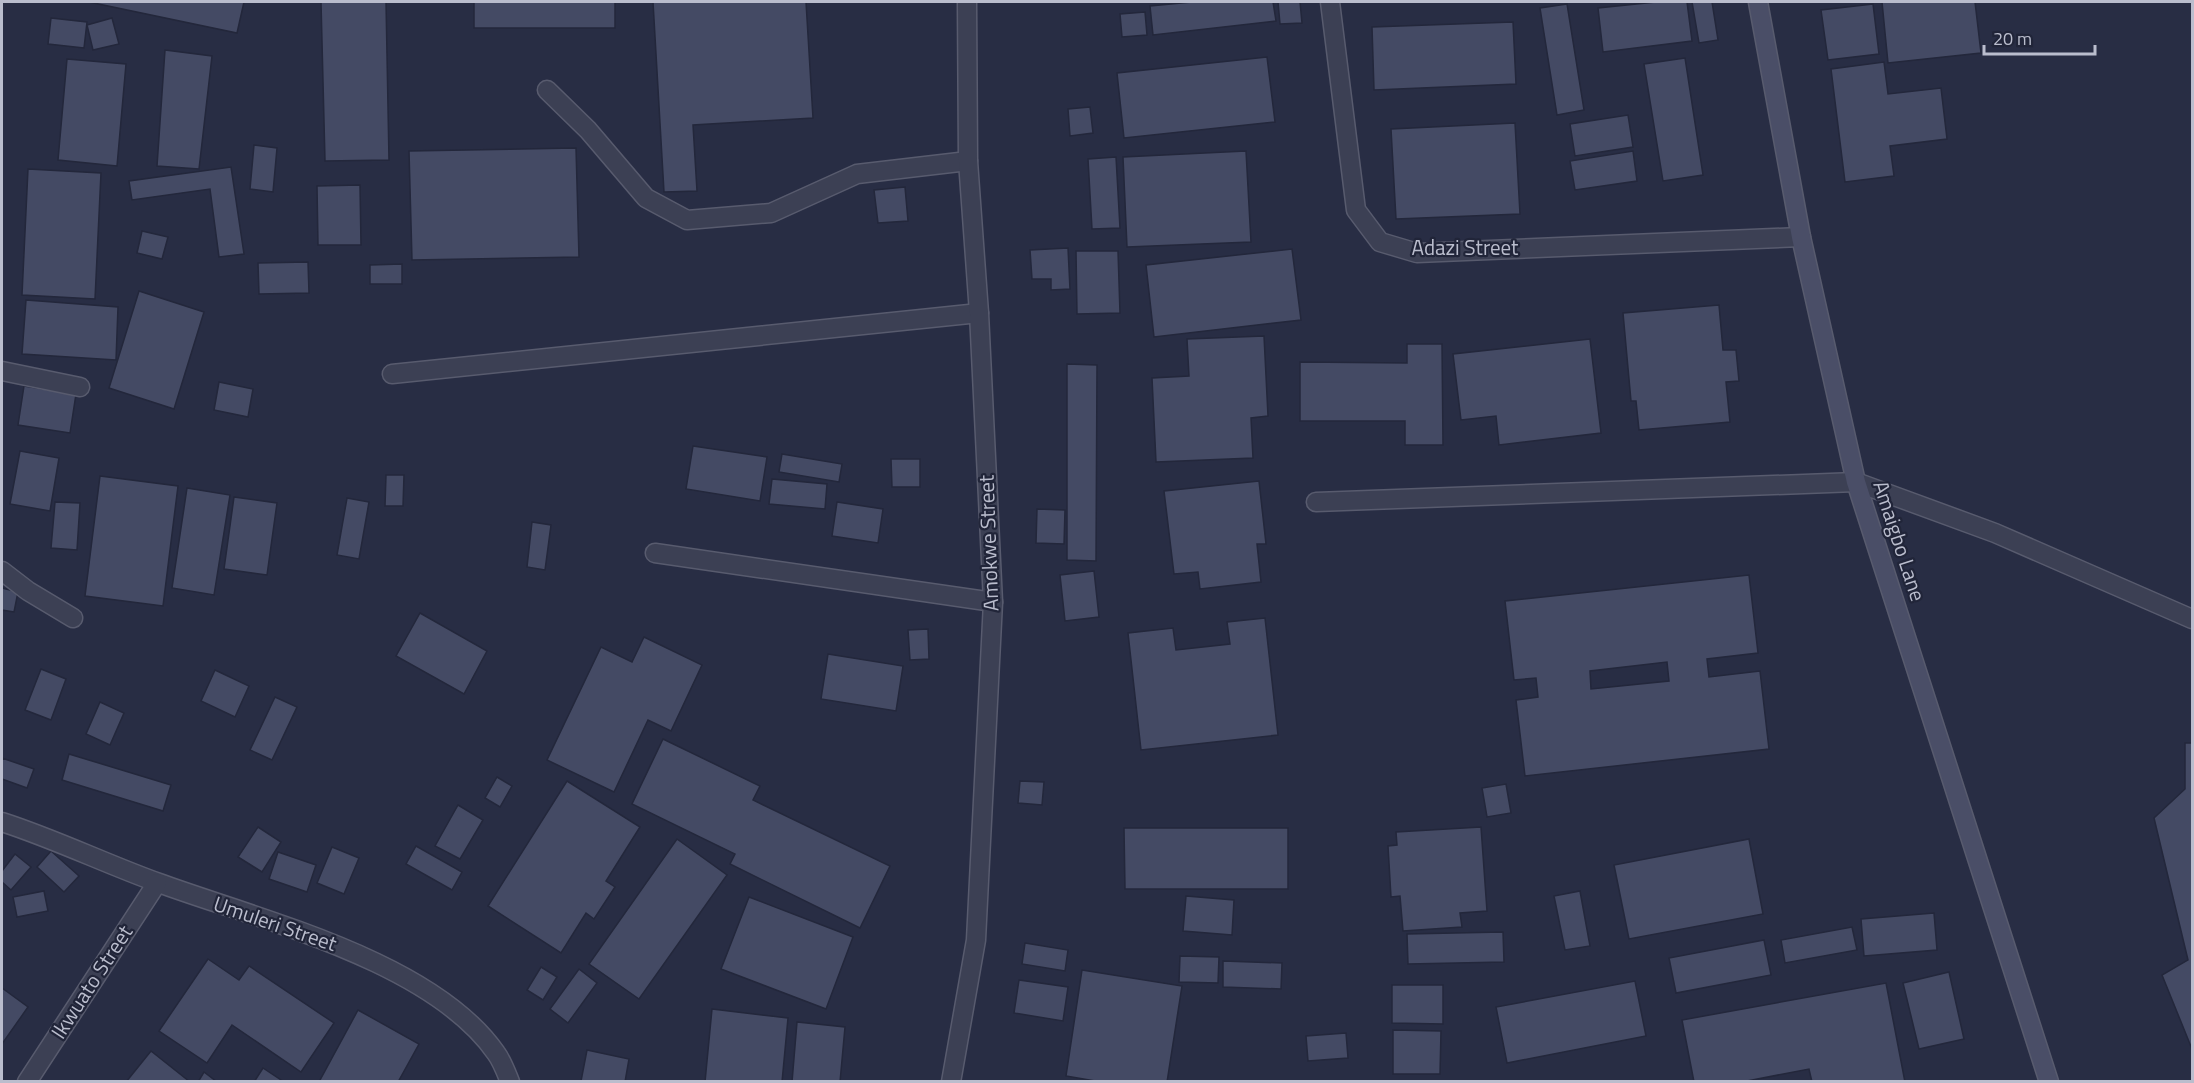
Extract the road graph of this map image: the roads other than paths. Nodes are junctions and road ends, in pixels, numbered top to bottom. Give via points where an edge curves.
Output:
1 (967, 2) edge
2 (1330, 2) edge
3 (1758, 2) edge
4 (547, 90) dead end
5 (968, 161) junction
6 (1801, 237) junction
7 (979, 312) junction
8 (2, 371) edge
9 (392, 374) dead end
10 (80, 387) dead end
11 (1856, 482) junction
12 (1316, 502) dead end
13 (655, 553) dead end
14 (2, 571) edge
15 (993, 602) junction
16 (73, 618) dead end
17 (2193, 619) edge
18 (2, 822) edge
19 (157, 883) junction
20 (27, 1082) edge
21 (510, 1082) edge
22 (951, 1082) edge
23 (2049, 1082) edge

1 - 5 street, Amokwe Street
2 - 6 street, Adazi Street via 1356,210 1380,242 1417,253
3 - 6 main road, Amaigbo Lane
4 - 5 street via 588,130 646,198 687,220 771,213 858,174
5 - 7 street, Amokwe Street
6 - 11 main road, Amaigbo Lane
7 - 9 street
7 - 15 street, Amokwe Street
8 - 10 street
11 - 12 street
11 - 17 street via 1995,533
11 - 23 main road, Amaigbo Lane
13 - 15 street
14 - 16 street
15 - 22 street, Amokwe Street via 976,940
18 - 19 street, Umuleri Street
19 - 20 street, Ikwuato Street
19 - 21 street, Umuleri Street via 343,947 399,975 460,1014 496,1053

